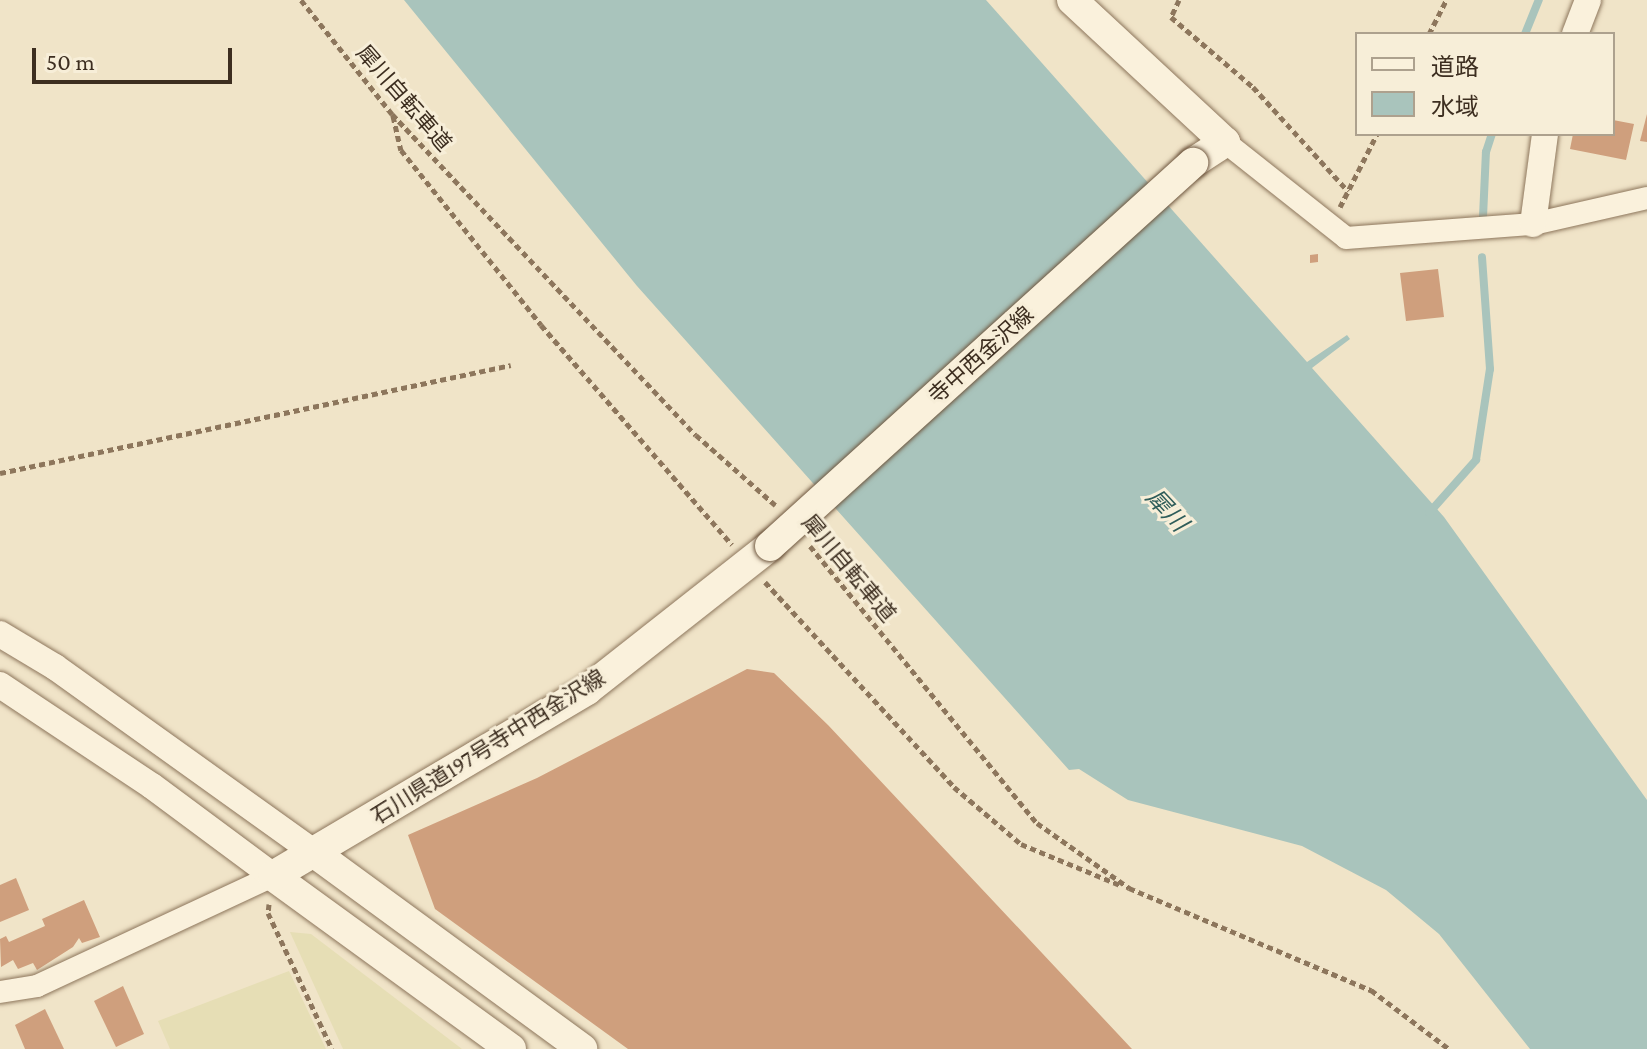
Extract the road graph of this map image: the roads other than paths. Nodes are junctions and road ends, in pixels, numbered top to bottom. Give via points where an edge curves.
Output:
1 (1072, 0) edge
2 (1588, 0) edge
3 (1576, 32) edge
4 (1545, 136) edge
5 (1225, 142) junction
6 (1647, 198) edge
7 (1533, 224) junction
8 (759, 555) joint
9 (0, 634) edge
10 (0, 685) edge
11 (316, 854) junction
12 (273, 876) junction
13 (0, 992) edge
14 (511, 1049) edge
15 (582, 1049) edge

1 - 5 main road
2 - 3 street
4 - 7 street
5 - 7 street via 1346,238
5 - 8 main road, 寺中西金沢線, bridge via 1193,163
6 - 7 street
8 - 11 main road, 石川県道197号寺中西金沢線 via 587,690
9 - 11 street via 55,667
10 - 12 street via 152,786
11 - 12 main road, 石川県道197号寺中西金沢線
11 - 15 main road
12 - 13 street via 37,986
12 - 14 main road

